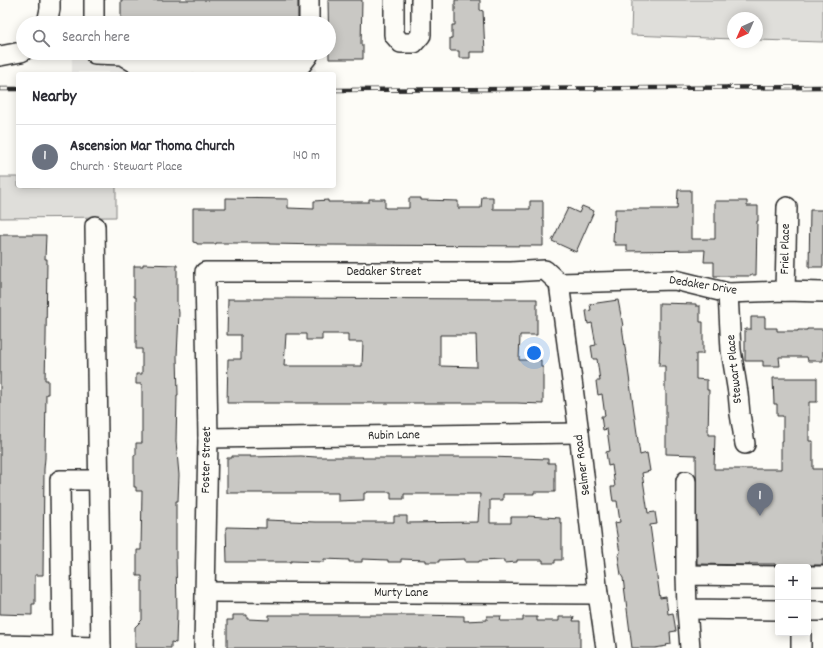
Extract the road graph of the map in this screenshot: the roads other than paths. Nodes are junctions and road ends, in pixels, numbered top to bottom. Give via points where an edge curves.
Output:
1 (50, 0) edge
2 (94, 0) edge
3 (309, 0) edge
4 (394, 0) edge
5 (421, 0) edge
6 (48, 16) edge
7 (94, 16) edge
8 (309, 16) edge
9 (16, 53) edge
10 (0, 56) edge
11 (130, 60) edge
12 (305, 60) edge
13 (787, 207) dead end
14 (95, 226) dead end
15 (204, 272) joint
16 (559, 283) junction
17 (785, 291) junction
18 (823, 292) edge
19 (728, 293) junction
20 (579, 433) junction
21 (208, 438) junction
22 (745, 444) dead end
23 (99, 480) junction
24 (686, 481) dead end
25 (686, 575) junction
26 (775, 576) edge
27 (811, 576) edge
28 (823, 576) edge
29 (204, 592) junction
30 (598, 594) junction
31 (687, 609) junction
32 (775, 610) edge
33 (811, 611) edge
34 (823, 611) edge
35 (801, 636) edge
36 (0, 646) edge
37 (62, 646) junction
38 (101, 647) edge
39 (204, 648) edge
40 (606, 648) edge
41 (690, 648) edge
42 (801, 648) edge

1 - 6 street
2 - 7 street
3 - 8 street
4 - 5 street via 394,35 402,43 414,43 421,35
9 - 10 street
11 - 12 street via 137,64 301,65
13 - 17 street, Friel Place
14 - 23 street
15 - 16 street, Dedaker Street via 545,270
15 - 21 street, Foster Street
16 - 19 street, Dedaker Drive via 675,280
16 - 20 street, Selmer Road
17 - 18 street, Dedaker Drive
17 - 19 street, Dedaker Drive
19 - 22 street, Stewart Place via 731,350
20 - 21 street, Rubin Lane
20 - 30 street, Selmer Road
21 - 29 street, Foster Street
23 - 37 street via 60,480
23 - 38 street
24 - 25 street
25 - 26 street
25 - 31 street
27 - 28 street
29 - 30 street, Murty Lane
29 - 39 street, Foster Street
30 - 40 street, Selmer Road
31 - 32 street
31 - 41 street
33 - 34 street
35 - 42 street
36 - 37 street
37 - 38 street

